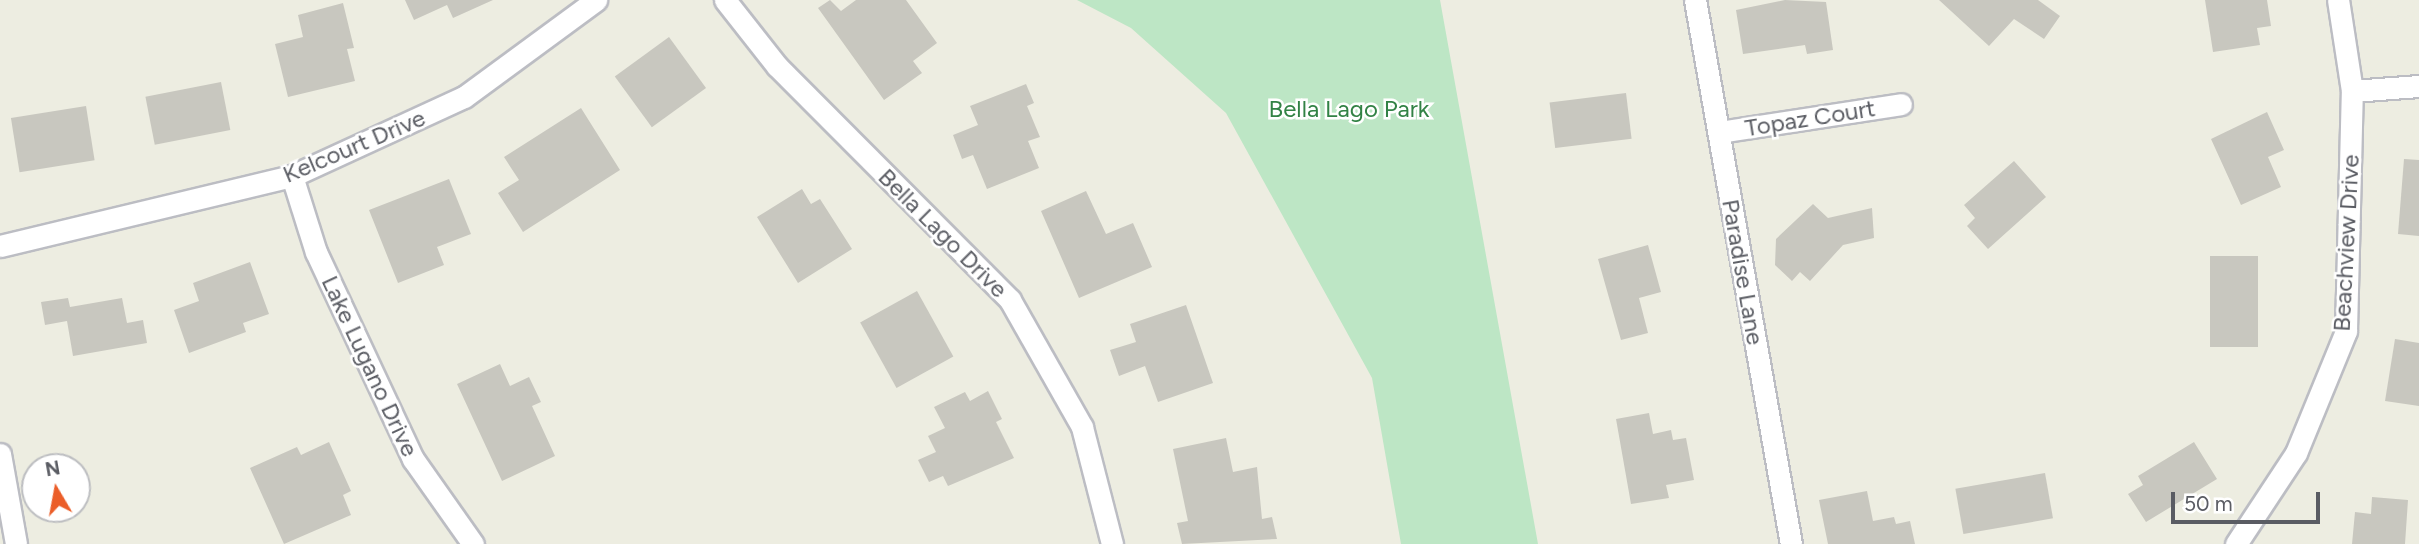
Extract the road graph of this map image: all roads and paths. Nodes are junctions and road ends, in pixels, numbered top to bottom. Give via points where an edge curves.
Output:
1 (596, 0) edge
2 (725, 0) edge
3 (1695, 0) edge
4 (2338, 0) edge
5 (2419, 86) edge
6 (2352, 91) junction
7 (1901, 104) dead end
8 (1719, 132) junction
9 (292, 176) junction
10 (0, 246) edge
11 (0, 454) edge
12 (16, 544) edge
13 (473, 544) edge
14 (1112, 544) edge
15 (1791, 544) edge
16 (2236, 544) edge

1 - 9 street, Kelcourt Drive via 464,97
2 - 14 street, Bella Lago Drive via 777,66 1010,300 1082,427
3 - 8 street, Paradise Lane
4 - 6 street, Beachview Drive
5 - 6 street
6 - 16 street, Beachview Drive via 2346,331 2296,453
7 - 8 street, Topaz Court
8 - 15 street, Paradise Lane
9 - 10 street, Kelcourt Drive
9 - 13 street, Lake Lugano Drive via 316,251 413,458
11 - 12 street

